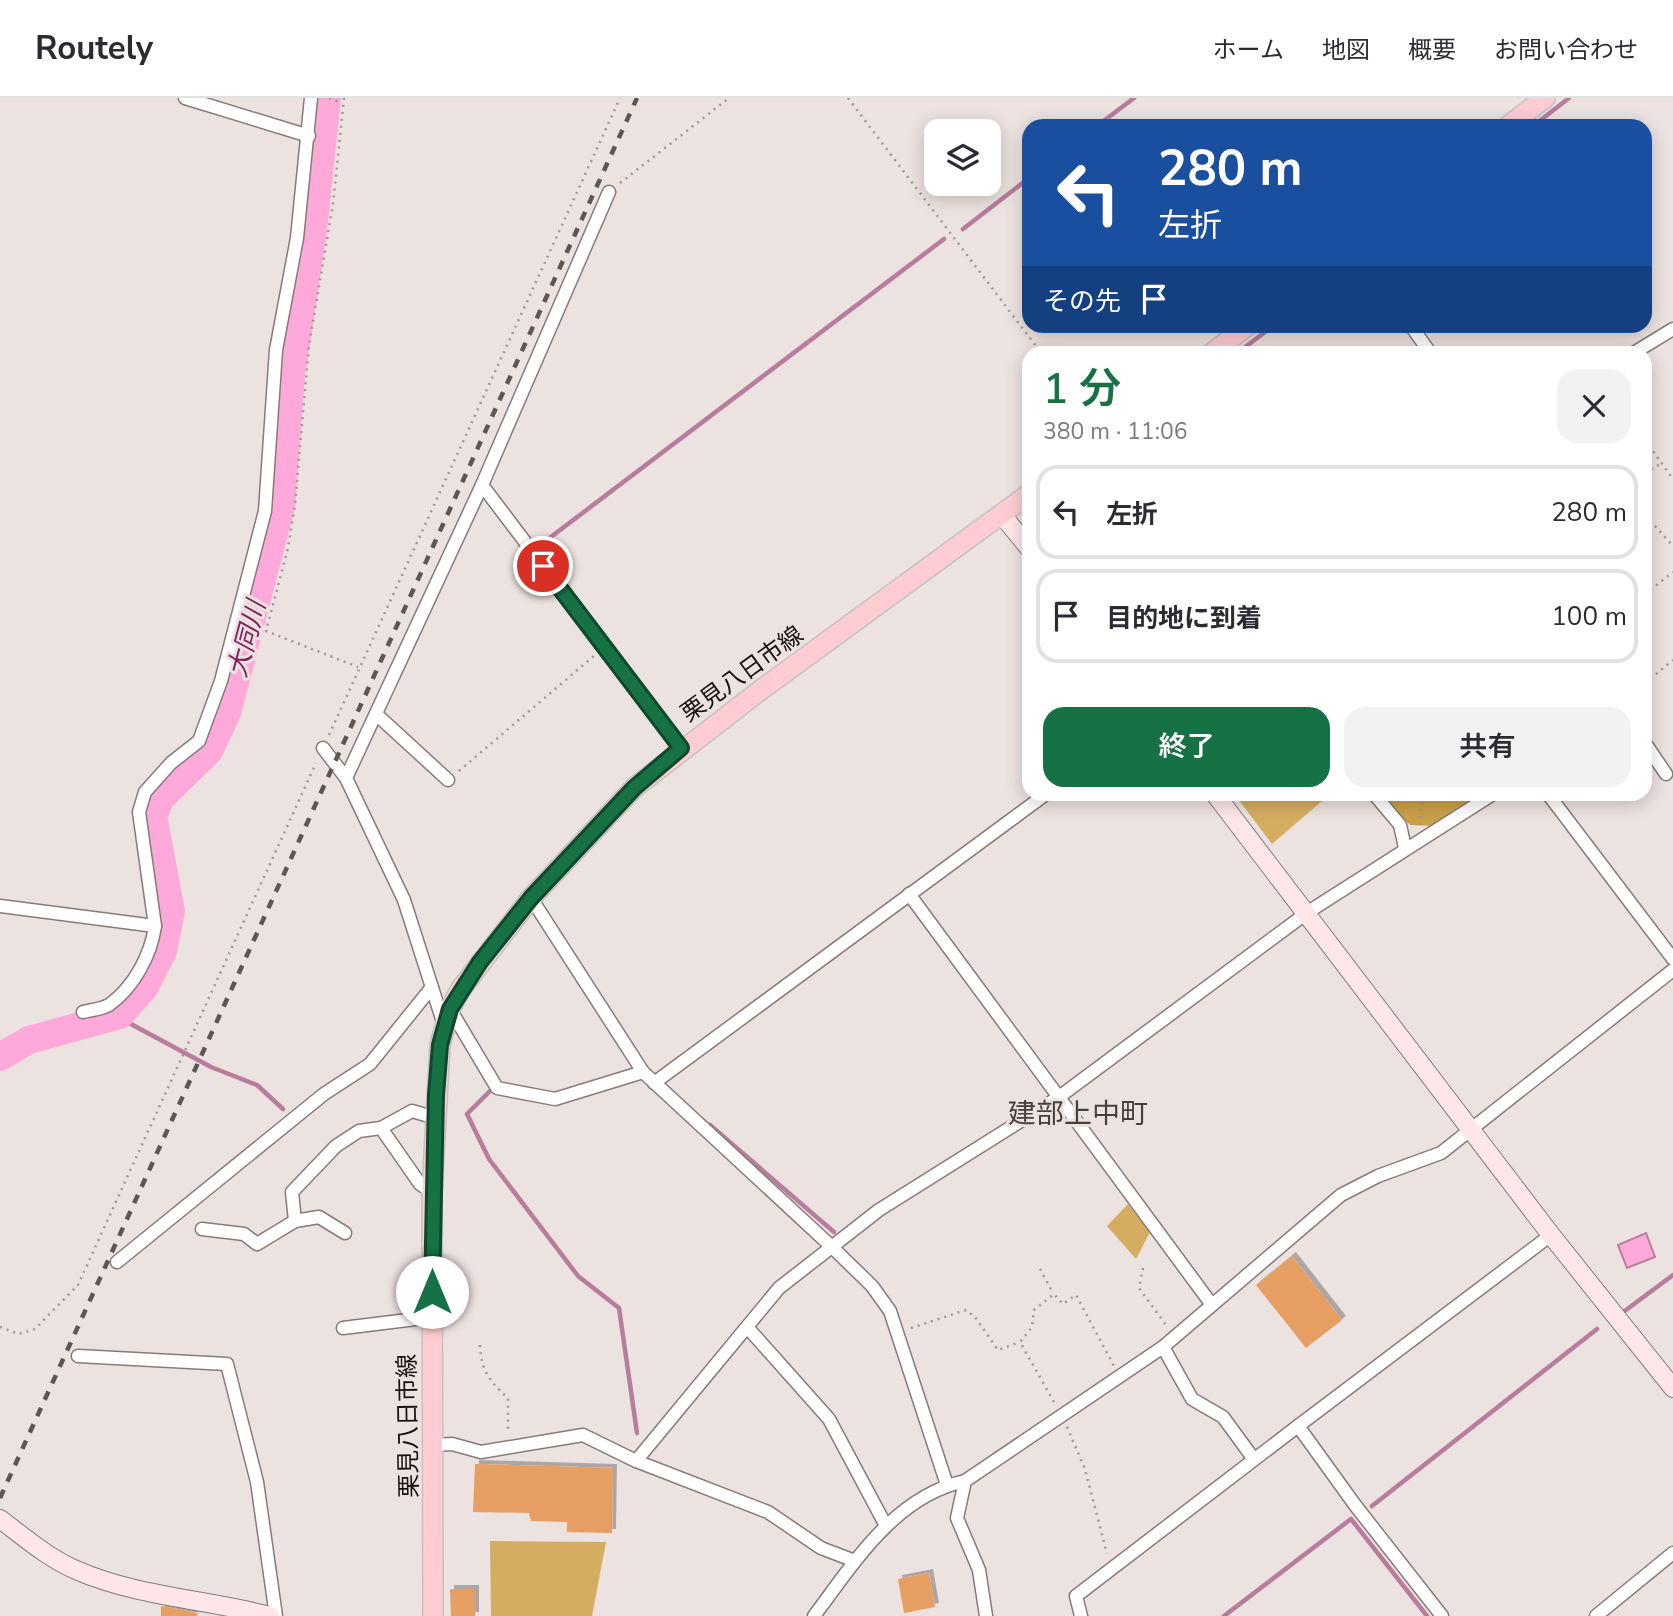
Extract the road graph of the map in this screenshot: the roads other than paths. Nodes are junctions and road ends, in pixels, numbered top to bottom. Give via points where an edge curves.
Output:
1 (310, 98) edge
2 (1545, 98) edge
3 (191, 99) edge
4 (1517, 119) edge
5 (309, 136) junction
6 (609, 192) road end
7 (1673, 329) edge
8 (1238, 333) edge
9 (1221, 346) edge
10 (1645, 346) edge
11 (481, 485) junction
12 (1022, 499) edge
13 (1002, 515) junction
14 (1022, 539) edge
15 (376, 714) junction
16 (323, 748) road end
17 (681, 748) junction
18 (1652, 753) edge
19 (1666, 774) dead end
20 (346, 778) junction
21 (448, 780) road end
22 (1036, 801) edge
23 (1221, 801) edge
24 (1380, 801) edge
25 (1481, 801) edge
26 (1553, 801) edge
27 (1405, 848) junction
28 (909, 894) junction
29 (531, 898) junction
30 (0, 906) edge
31 (1308, 912) junction
32 (155, 926) junction
33 (1673, 959) edge
34 (1673, 970) edge
35 (432, 987) junction
36 (83, 1012) dead end
37 (447, 1017) junction
38 (643, 1072) junction
39 (654, 1083) junction
40 (1059, 1097) junction
41 (436, 1118) junction
42 (381, 1128) junction
43 (1470, 1128) junction
44 (432, 1192) junction
45 (295, 1221) junction
46 (202, 1229) dead end
47 (345, 1233) dead end
48 (1551, 1235) junction
49 (832, 1247) junction
50 (117, 1262) dead end
51 (1212, 1305) junction
52 (432, 1317) junction
53 (747, 1327) junction
54 (344, 1328) dead end
55 (1163, 1347) junction
56 (78, 1356) dead end
57 (1673, 1388) edge
58 (1298, 1426) junction
59 (434, 1445) junction
60 (1253, 1458) junction
61 (636, 1461) junction
62 (965, 1482) junction
63 (947, 1485) junction
64 (0, 1519) edge
65 (885, 1524) junction
66 (1673, 1553) edge
67 (855, 1561) junction
68 (818, 1614) edge
69 (270, 1616) edge
70 (276, 1616) edge
71 (433, 1616) edge
72 (986, 1616) edge
73 (1081, 1616) edge
74 (1443, 1616) edge
75 (1596, 1616) edge

1 - 5 street
2 - 4 main road
3 - 5 street
5 - 32 street via 297,238 276,350 265,511 221,681 199,741 145,792 139,812
6 - 11 street
7 - 10 street
8 - 9 main road
11 - 15 street
11 - 17 street
12 - 13 main road, 栗見八日市線
13 - 14 street
13 - 17 main road, 栗見八日市線
15 - 20 street
15 - 21 street
16 - 20 street
17 - 29 main road, 栗見八日市線 via 634,788
18 - 19 street
20 - 35 street via 404,900
22 - 28 street
23 - 31 street
24 - 27 street via 1400,825
25 - 27 street
26 - 33 street
27 - 31 street
28 - 39 street
28 - 40 street
29 - 37 main road, 栗見八日市線 via 480,962
29 - 38 street
30 - 32 street
31 - 40 street
31 - 43 street
32 - 36 street via 152,950 127,986 108,1006
34 - 43 street
35 - 37 street
35 - 50 street via 370,1064 324,1094
37 - 38 street via 497,1088 555,1099
37 - 41 main road, 栗見八日市線 via 440,1045
38 - 39 street
39 - 49 street
40 - 49 street via 878,1210
40 - 51 street
41 - 42 street via 412,1111
41 - 44 main road, 栗見八日市線
42 - 44 street via 421,1184
42 - 45 street via 359,1131 336,1146 292,1192
43 - 48 street
43 - 51 street via 1441,1153 1341,1195
44 - 52 main road, 栗見八日市線
45 - 46 street via 257,1244 244,1234
45 - 47 street via 319,1217
48 - 57 street
48 - 58 street
49 - 53 street via 779,1288
49 - 63 street via 890,1311
51 - 55 street
52 - 54 street
52 - 59 main road, 栗見八日市線
53 - 61 street
53 - 65 street via 830,1419
55 - 60 street via 1192,1399 1223,1417
55 - 62 street
56 - 70 street via 227,1364 257,1482
58 - 60 street
58 - 74 street
59 - 61 street via 453,1444 481,1452 583,1435
59 - 71 main road, 栗見八日市線
60 - 73 street via 1076,1596
61 - 67 street via 750,1504 821,1548
62 - 63 street
62 - 72 street via 957,1518 979,1570
63 - 65 street
64 - 69 street via 44,1552 118,1586
65 - 67 street
66 - 75 street
67 - 68 street

